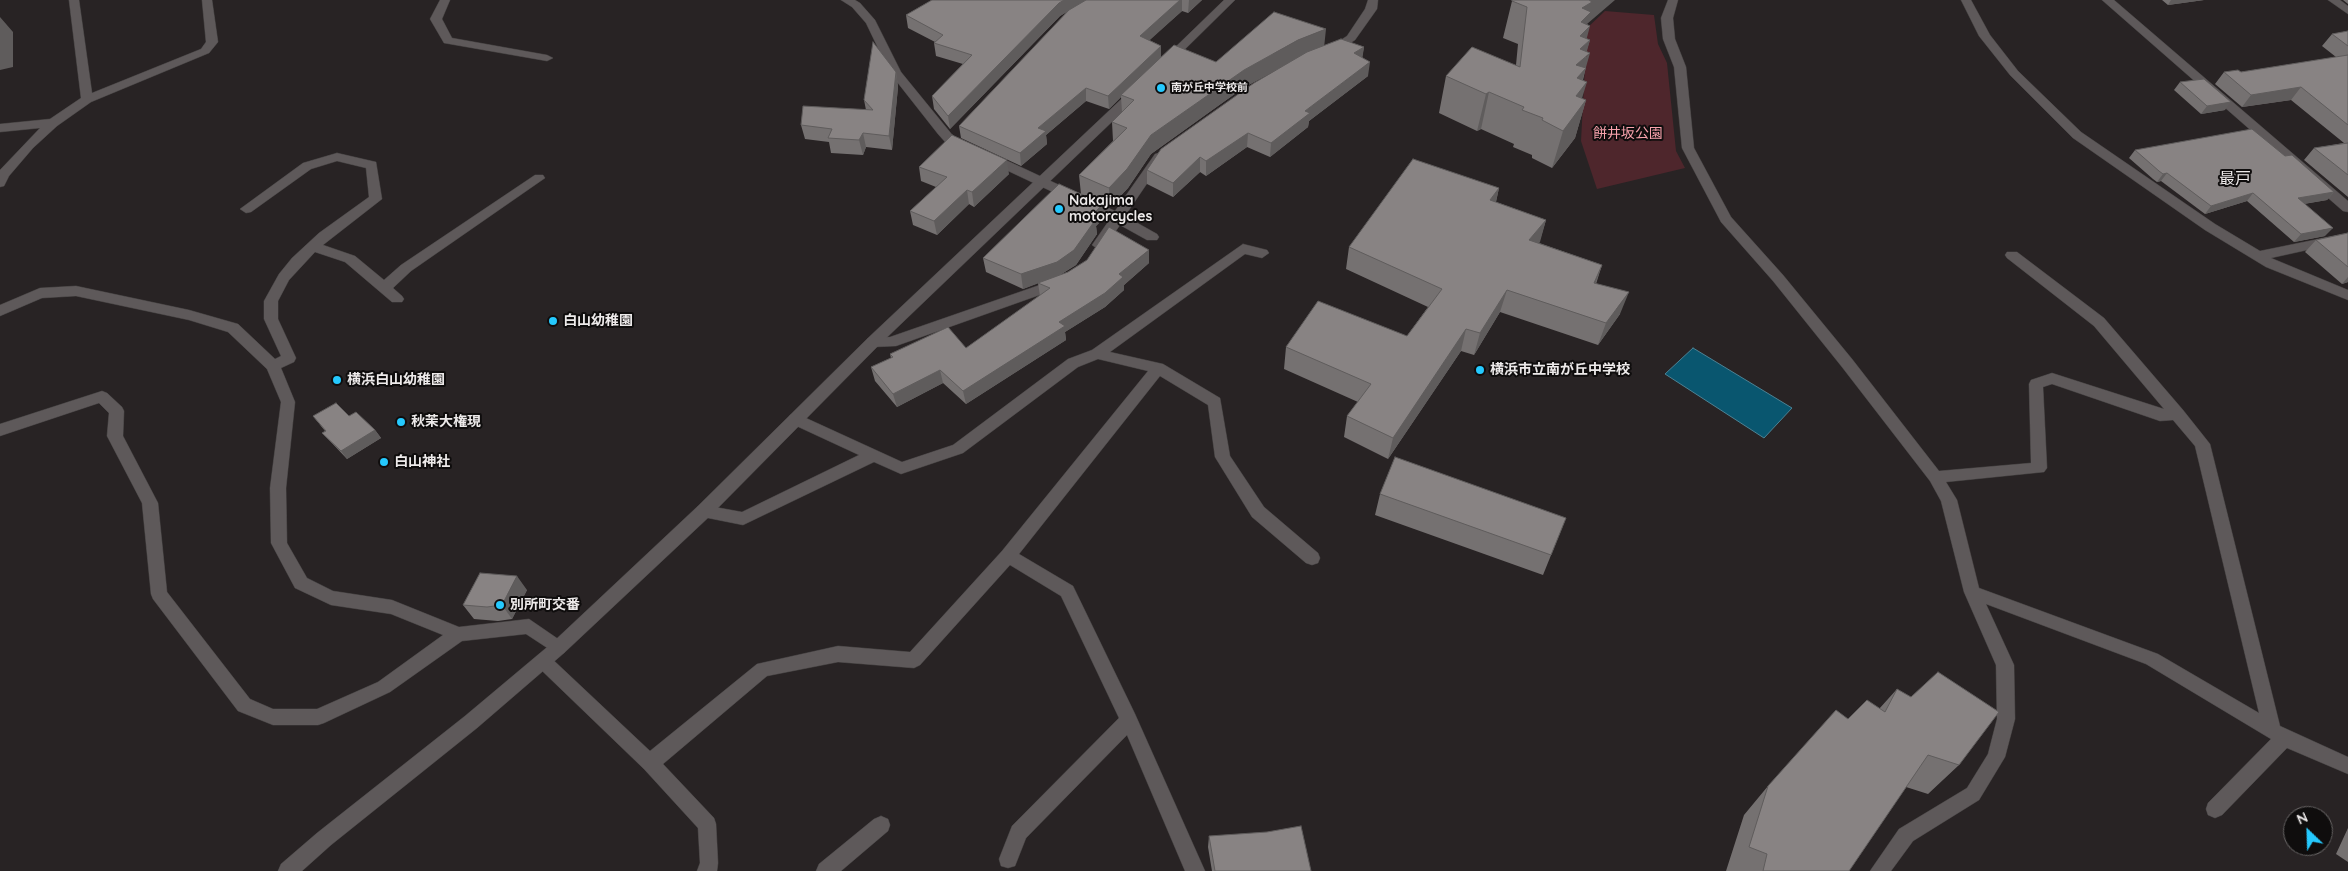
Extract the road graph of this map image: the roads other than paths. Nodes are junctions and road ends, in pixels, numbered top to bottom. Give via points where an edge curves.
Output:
1 (74, 0) edge
2 (207, 0) edge
3 (445, 0) edge
4 (846, 0) edge
5 (1230, 0) edge
6 (1373, 0) edge
7 (1673, 0) edge
8 (1966, 0) edge
9 (2107, 0) edge
10 (2333, 0) edge
11 (2348, 11) edge
12 (1318, 56) edge
13 (547, 58) dead end
14 (1159, 69) edge
15 (1145, 83) edge
16 (87, 100) junction
17 (53, 123) junction
18 (0, 128) edge
19 (1172, 148) edge
20 (539, 178) dead end
21 (1044, 182) junction
22 (0, 183) edge
23 (2348, 208) edge
24 (246, 209) dead end
25 (1118, 218) junction
26 (1152, 237) dead end
27 (2348, 237) edge
28 (313, 246) junction
29 (1262, 254) dead end
30 (1092, 255) edge
31 (2012, 255) dead end
32 (2258, 256) junction
33 (1070, 277) edge
34 (384, 288) junction
35 (2348, 295) edge
36 (397, 299) dead end
37 (0, 311) edge
38 (873, 342) junction
39 (1097, 354) junction
40 (273, 366) junction
41 (1158, 368) junction
42 (2178, 414) junction
43 (795, 419) junction
44 (0, 430) edge
45 (872, 456) junction
46 (1935, 477) junction
47 (704, 511) junction
48 (1008, 556) junction
49 (1312, 558) dead end
50 (1972, 592) junction
51 (458, 634) junction
52 (558, 648) junction
53 (543, 661) junction
54 (1129, 720) junction
55 (2279, 734) junction
56 (650, 763) junction
57 (2348, 766) edge
58 (2215, 809) dead end
59 (881, 825) dead end
60 (1008, 859) dead end
61 (288, 871) edge
62 (707, 871) edge
63 (826, 871) edge
64 (1195, 871) edge
65 (1880, 871) edge

1 - 16 street
2 - 16 street via 212,42 205,50
3 - 13 street via 436,19 448,41
4 - 21 street via 856,5 871,22 896,73 953,137
5 - 14 street
6 - 12 street via 1371,9 1351,38
7 - 46 street via 1667,18 1669,39 1680,67 1688,148 1726,220 1778,278
8 - 32 street via 1985,36 2014,73 2077,135
9 - 23 street
10 - 11 street
15 - 21 street
16 - 17 street
17 - 18 street
17 - 22 street via 28,145
19 - 25 street via 1156,159
20 - 34 street via 406,268
21 - 25 street
21 - 38 street
24 - 28 street via 307,166 337,157 372,165 376,199
25 - 26 street
25 - 30 street
27 - 32 street
28 - 34 street via 350,259
28 - 40 street via 284,277 271,300 271,319 289,358
29 - 39 street via 1243,249
31 - 42 street via 2099,322
32 - 35 street
33 - 38 street via 891,342
34 - 36 street
37 - 40 street via 40,293 76,291 190,315 233,328
38 - 43 street
39 - 41 street
39 - 45 street via 1073,363 958,450 901,468
40 - 51 street via 288,402 278,488 279,543 301,583 331,598 392,607
41 - 48 street
41 - 49 street via 1215,402 1223,457 1258,512
42 - 46 street via 2160,415 2052,378 2036,384 2039,468
42 - 55 street via 2202,444
43 - 45 street
43 - 47 street
44 - 51 street via 102,397 117,412 115,436 150,503 159,594 244,705 273,717 318,717 384,687
45 - 47 street via 743,520
46 - 50 street via 1949,500
47 - 52 street
48 - 54 street via 1067,591
48 - 56 street via 914,660 838,654 762,670
50 - 55 street via 2152,659
50 - 65 street via 2005,665 2006,719 1996,757 1973,794 1906,836
51 - 52 street via 529,626
52 - 53 street
53 - 56 street
53 - 61 street
54 - 60 street via 1019,832
54 - 64 street
55 - 57 street
55 - 58 street
56 - 62 street via 707,824
59 - 63 street

